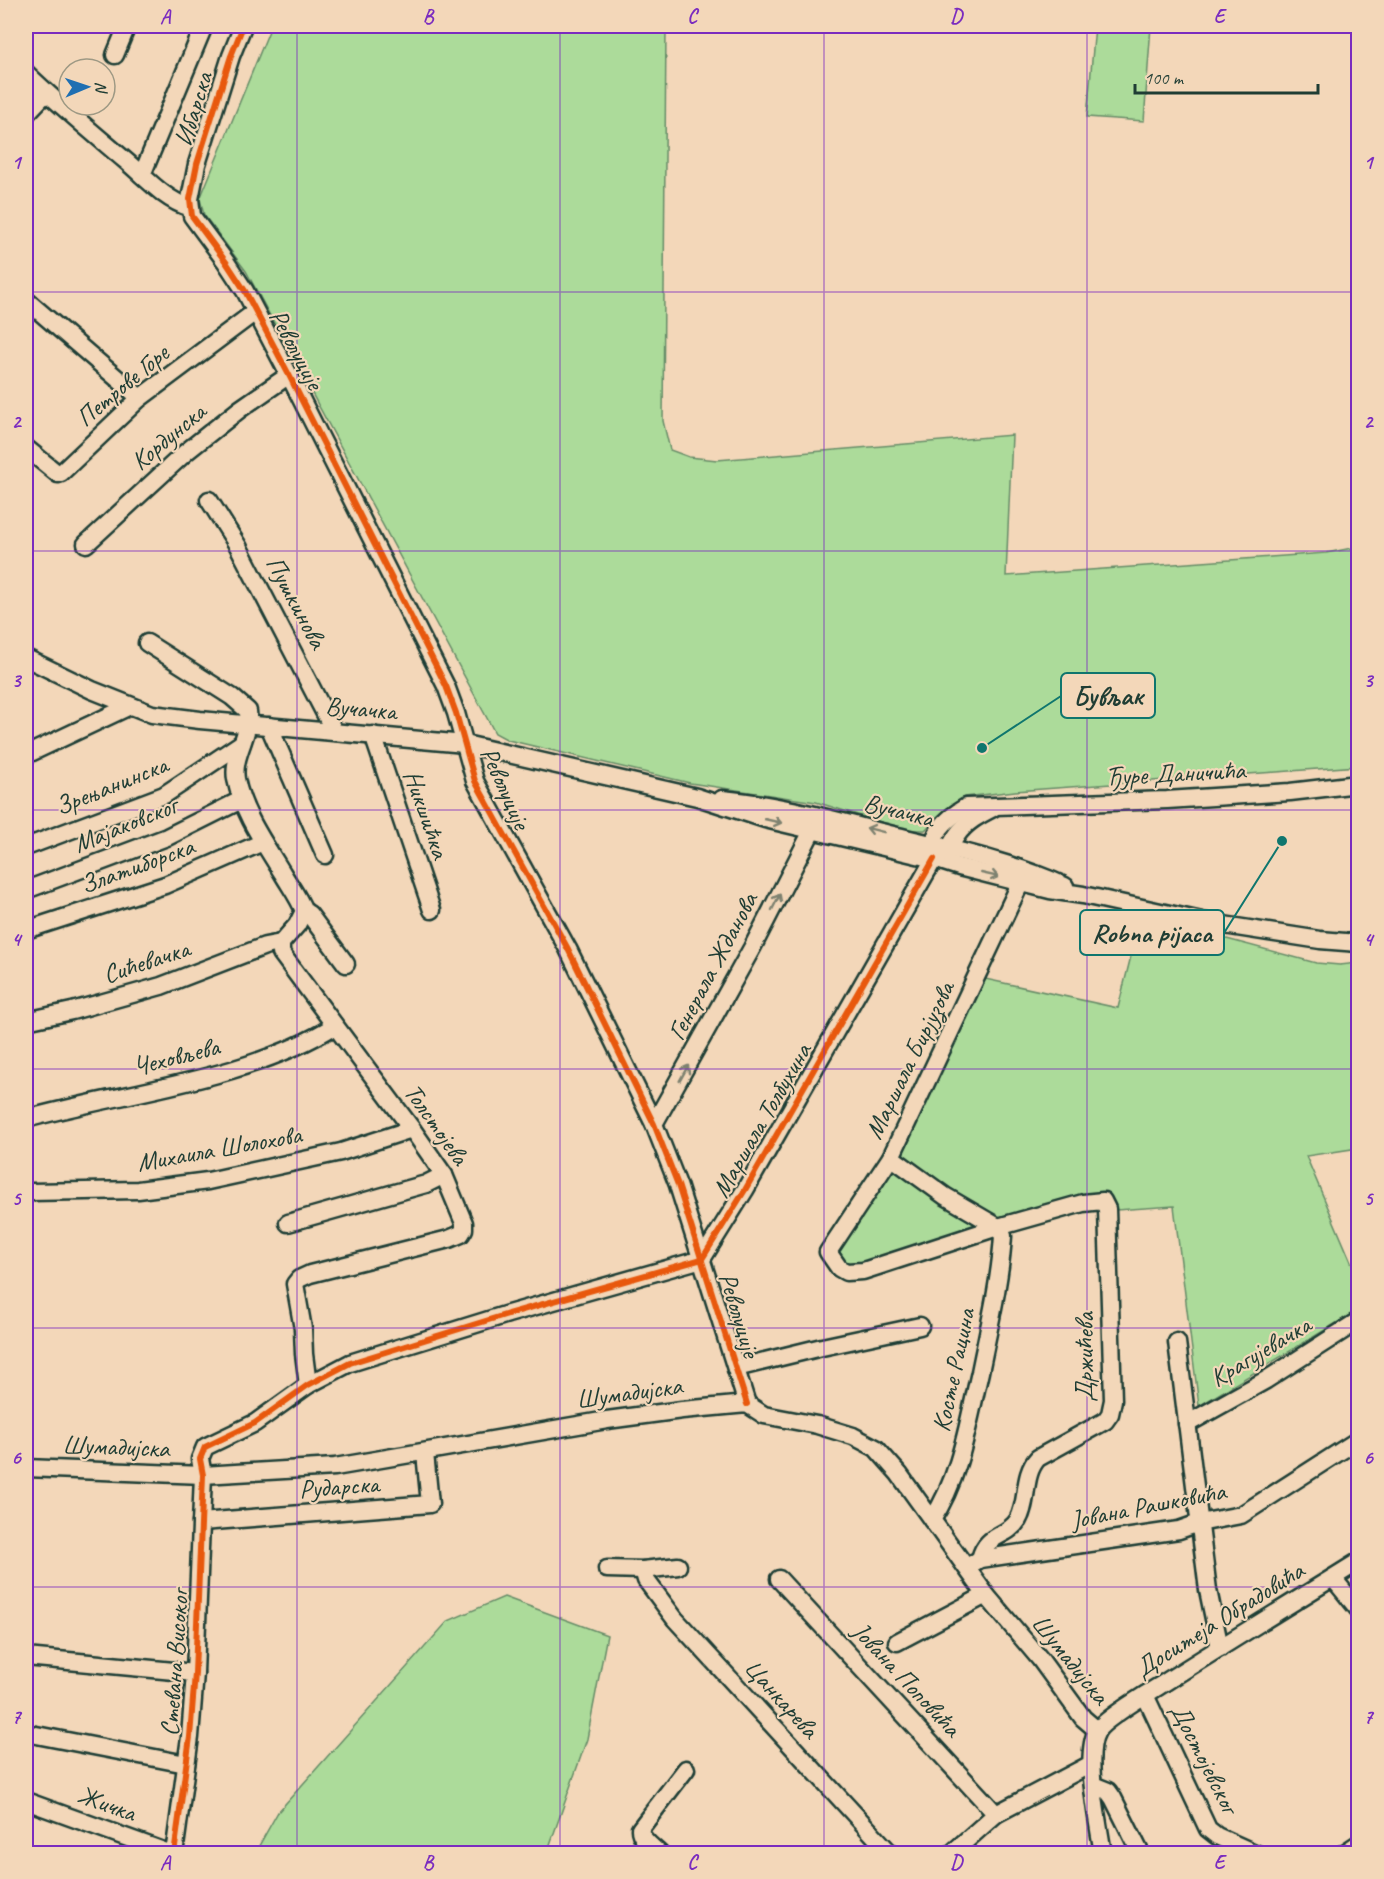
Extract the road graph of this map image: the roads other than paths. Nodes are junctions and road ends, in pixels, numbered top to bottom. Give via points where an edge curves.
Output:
1 (127, 26) edge
2 (204, 26) edge
3 (243, 26) edge
4 (114, 55) dead end
5 (26, 73) edge
6 (46, 93) junction
7 (26, 114) edge
8 (142, 175) junction
9 (189, 207) junction
10 (26, 300) edge
11 (255, 312) junction
12 (289, 375) junction
13 (140, 398) junction
14 (26, 448) edge
15 (209, 500) dead end
16 (86, 544) dead end
17 (147, 644) dead end
18 (26, 658) edge
19 (129, 706) junction
20 (248, 724) junction
21 (269, 726) junction
22 (334, 731) junction
23 (373, 735) junction
24 (242, 743) junction
25 (465, 744) junction
26 (26, 755) edge
27 (1359, 784) edge
28 (697, 797) junction
29 (241, 800) junction
30 (994, 807) junction
31 (812, 831) junction
32 (263, 842) junction
33 (26, 847) edge
34 (950, 848) junction
35 (933, 851) junction
36 (325, 855) dead end
37 (1021, 882) junction
38 (26, 890) edge
39 (1083, 895) junction
40 (432, 910) dead end
41 (304, 911) junction
42 (26, 930) edge
43 (281, 943) junction
44 (1359, 943) edge
45 (346, 964) dead end
46 (26, 1021) edge
47 (334, 1026) junction
48 (26, 1119) edge
49 (654, 1124) junction
50 (412, 1129) junction
51 (891, 1157) junction
52 (444, 1175) junction
53 (31, 1192) dead end
54 (288, 1223) dead end
55 (998, 1227) junction
56 (702, 1259) junction
57 (1359, 1321) edge
58 (920, 1326) dead end
59 (1177, 1342) dead end
60 (736, 1368) junction
61 (308, 1385) junction
62 (747, 1404) junction
63 (1187, 1424) junction
64 (1359, 1440) edge
65 (425, 1453) junction
66 (26, 1468) edge
67 (203, 1475) junction
68 (932, 1520) junction
69 (201, 1522) junction
70 (1199, 1524) junction
71 (1359, 1562) edge
72 (973, 1563) junction
73 (678, 1566) dead end
74 (607, 1569) dead end
75 (643, 1570) junction
76 (1333, 1578) junction
77 (779, 1580) dead end
78 (986, 1595) junction
79 (1359, 1609) edge
80 (897, 1641) dead end
81 (1220, 1648) junction
82 (26, 1657) edge
83 (195, 1673) junction
84 (1145, 1695) junction
85 (1097, 1730) junction
86 (26, 1733) edge
87 (186, 1764) junction
88 (1091, 1764) junction
89 (686, 1769) dead end
90 (1093, 1785) junction
91 (26, 1801) edge
92 (996, 1814) junction
93 (1359, 1844) edge
94 (173, 1854) edge
95 (660, 1854) edge
96 (891, 1854) edge
97 (951, 1854) edge
98 (1103, 1854) edge
99 (1141, 1854) edge
100 (1257, 1854) edge
101 (1343, 1854) edge

1 - 4 street
2 - 8 street
3 - 9 street, Ибарска via 197,164
5 - 6 street, Револуције
6 - 7 street
6 - 8 street, Револуције
8 - 9 street, Револуције
9 - 11 street, Револуције
10 - 13 street
11 - 12 street, Револуције
11 - 13 street, Петрове Горе
12 - 16 street, Кордунска via 186,452
12 - 25 street, Револуције via 442,676
13 - 14 street, Петрове Горе via 58,474
15 - 22 street, Пушкинова via 238,546
17 - 20 street via 232,697 248,711
18 - 19 street, Вучачка
19 - 20 street, Вучачка via 183,719
19 - 26 street
20 - 21 street, Вучачка
20 - 24 street
21 - 22 street, Вучачка
21 - 36 street
22 - 23 street, Вучачка
23 - 25 street, Вучачка
23 - 40 street, Никшићка
24 - 29 street via 235,775
24 - 33 street, Зрењанинска via 165,795
25 - 28 street, Вучачка
25 - 49 street, Револуције via 475,781 568,949
27 - 30 street, Ђуре Даничића via 1167,800
28 -> 31 street, Вучачка
35 -> 28 street, Вучачка via 800,811
29 - 32 street
29 - 38 street, Мајаковског via 167,837
30 - 34 street, Ђуре Даничића via 970,820
30 - 35 street, Ђуре Даничића via 966,807 949,818 940,828
31 - 35 street, Вучачка
49 -> 31 street, Генерала Жданова
32 - 41 street
32 - 42 street, Златиборска via 165,885
34 - 35 street, Вучачка
34 - 39 street, Вучачка via 1036,873
35 -> 37 street, Вучачка via 959,867
35 - 56 street, Маршала Толбухина via 745,1190
37 - 39 street, Вучачка
37 - 51 street, Маршала Бирјузова
39 - 44 street, Вучачка via 1211,923
41 - 43 street
41 - 45 street
43 - 46 street, Сићевачка via 161,986
43 - 47 street, Толстојева via 283,957
47 - 48 street, Чеховљева via 278,1054 204,1077
47 - 50 street, Толстојева
49 - 56 street, Револуције
50 - 52 street, Толстојева
50 - 53 street, Михаила Шолохова via 341,1152 208,1181 138,1190
51 - 55 street via 945,1196
51 - 55 street, Маршала Бирјузова via 828,1252 839,1268 854,1272 879,1267
52 - 54 street via 426,1184
52 - 61 street, Толстојева via 464,1223 461,1234 297,1280
55 - 68 street, Косте Рацина via 1003,1236 1002,1256 961,1459
55 - 72 street, Држићева via 1103,1201 1107,1209 1113,1400 1104,1421 1038,1458 1032,1465 1016,1524 989,1540
56 - 60 street, Револуције
56 - 61 street via 403,1346 350,1363
57 - 63 street, Крагујевачка
58 - 60 street
59 - 63 street, Крагујевачка
60 - 62 street, Револуције
61 - 67 street, Стевана Високог via 255,1423 204,1447 200,1459
62 - 65 street, Шумадијска via 608,1420
62 - 68 street, Шумадијска via 764,1415 817,1425 867,1442 899,1474
63 - 70 street, Крагујевачка
64 - 70 street, Јована Рашковића via 1241,1515
65 - 67 street, Шумадијска via 335,1467
65 - 69 street, Рударска via 430,1504
66 - 67 street, Шумадијска
67 - 69 street, Стевана Високог
68 - 72 street, Шумадијска
69 - 83 street, Стевана Високог
70 - 72 street, Јована Рашковића
70 - 81 street, Крагујевачка
71 - 76 street, Доситеја Обрадовића
72 - 78 street, Шумадијска
73 - 75 street
74 - 75 street
75 - 96 street, Цанкарева via 646,1580 675,1618
76 - 79 street
76 - 81 street, Доситеја Обрадовића
77 - 92 street, Јована Поповића
78 - 80 street
78 - 85 street, Шумадијска via 1083,1718
81 - 84 street, Доситеја Обрадовића
82 - 83 street
83 - 87 street, Стевана Високог
84 - 85 street, Доситеја Обрадовића
84 - 100 street, Достојевског via 1208,1829
85 - 88 street
86 - 87 street
87 - 94 street, Стевана Високог
88 - 90 street
88 - 92 street
89 - 95 street via 640,1829 640,1834
90 - 98 street
90 - 99 street via 1113,1798
91 - 94 street, Жичка
92 - 97 street
93 - 101 street

